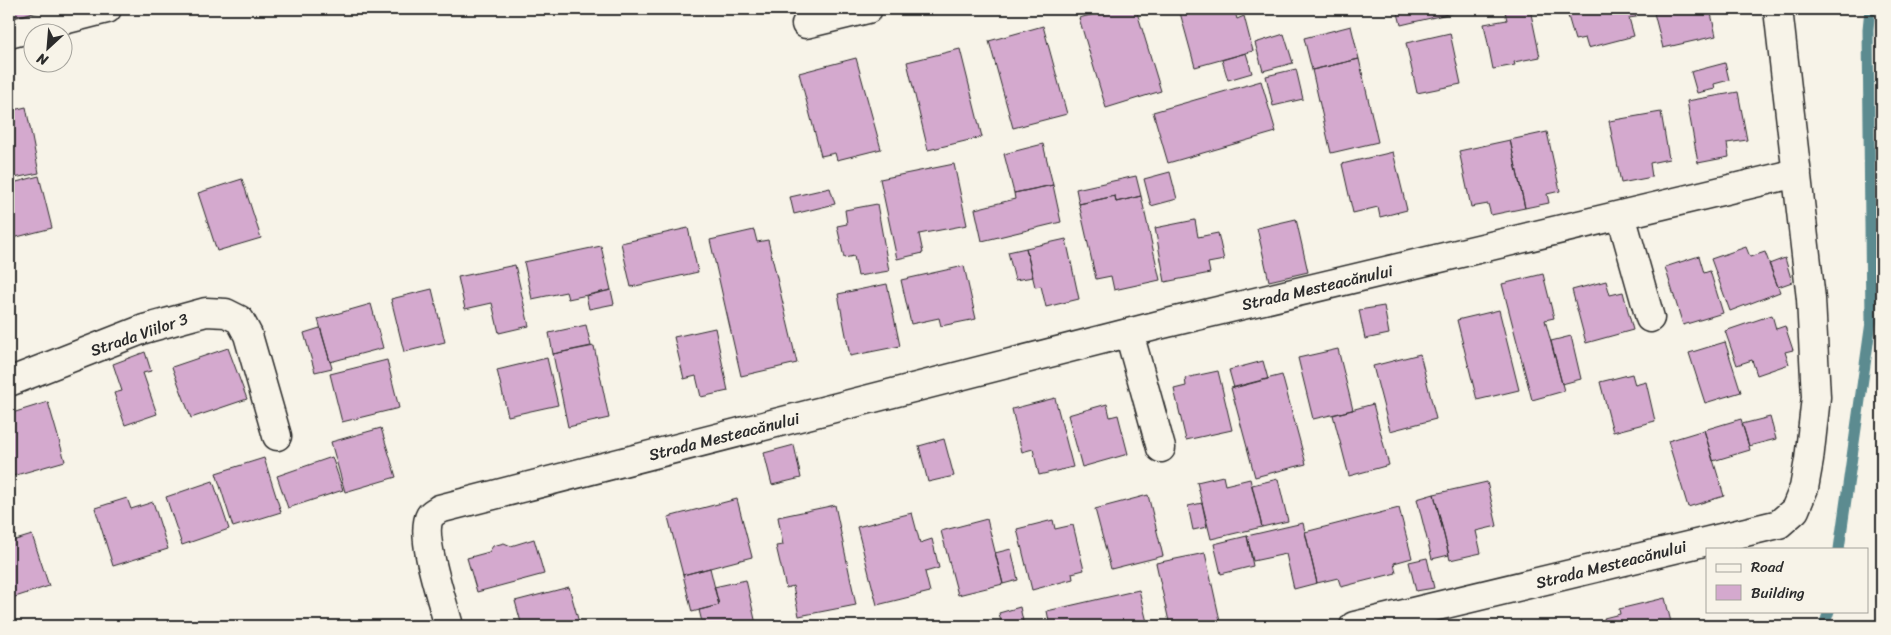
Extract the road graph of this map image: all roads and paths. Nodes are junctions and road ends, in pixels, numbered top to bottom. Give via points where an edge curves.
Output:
1 (868, 9) edge
2 (1778, 9) edge
3 (90, 11) edge
4 (806, 24) dead end
5 (9, 34) edge
6 (1797, 173) junction
7 (1621, 215) junction
8 (1650, 318) dead end
9 (1129, 333) junction
10 (9, 382) edge
11 (277, 436) dead end
12 (1161, 448) dead end
13 (449, 626) edge
14 (1354, 626) edge

1 - 4 street
2 - 6 street, Strada Mesteacănului
3 - 5 street
6 - 7 street, Strada Mesteacănului
6 - 14 street, Strada Mesteacănului via 1811,299 1816,397 1810,460 1795,510 1779,524
7 - 8 street
7 - 9 street, Strada Mesteacănului
9 - 12 street
9 - 13 street, Strada Mesteacănului via 439,509 430,515 426,530
10 - 11 street, Strada Viilor 3 via 144,329 206,312 226,312 240,320 248,335

